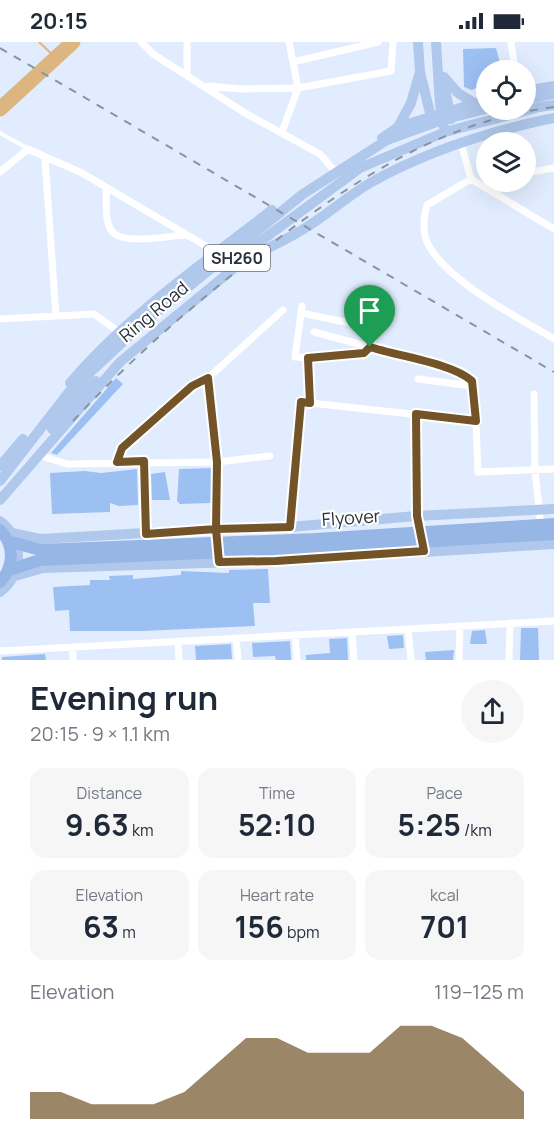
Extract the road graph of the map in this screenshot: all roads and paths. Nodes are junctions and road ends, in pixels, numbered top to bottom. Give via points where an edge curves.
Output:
1 (141, 42) edge
2 (187, 42) edge
3 (289, 42) edge
4 (378, 42) edge
5 (393, 42) edge
6 (418, 42) edge
7 (423, 42) edge
8 (436, 42) edge
9 (442, 42) edge
10 (511, 42) edge
11 (513, 60) edge
12 (293, 62) junction
13 (420, 72) junction
14 (442, 74) junction
15 (187, 75) junction
16 (206, 86) junction
17 (554, 86) edge
18 (438, 87) junction
19 (298, 88) junction
20 (536, 89) edge
21 (554, 94) edge
22 (425, 96) junction
23 (536, 97) edge
24 (554, 105) edge
25 (474, 108) junction
26 (440, 116) junction
27 (554, 118) edge
28 (426, 127) junction
29 (402, 130) junction
30 (282, 132) junction
31 (445, 132) junction
32 (0, 133) edge
33 (426, 139) junction
34 (461, 143) junction
35 (27, 149) junction
36 (440, 150) junction
37 (45, 159) junction
38 (554, 168) edge
39 (333, 169) junction
40 (536, 171) edge
41 (0, 172) edge
42 (473, 180) junction
43 (106, 188) junction
44 (554, 229) edge
45 (185, 235) junction
46 (216, 251) junction
47 (238, 265) junction
48 (283, 310) dead end
49 (56, 316) junction
50 (0, 319) edge
51 (119, 332) junction
52 (314, 332) dead end
53 (554, 339) edge
54 (370, 347) junction
55 (308, 358) junction
56 (208, 378) junction
57 (418, 379) dead end
58 (472, 386) junction
59 (534, 394) dead end
60 (310, 403) junction
61 (416, 414) junction
62 (476, 421) junction
63 (38, 455) junction
64 (270, 456) dead end
65 (144, 461) junction
66 (117, 462) junction
67 (217, 462) junction
68 (2, 463) edge
69 (554, 470) edge
70 (535, 471) junction
71 (0, 481) edge
72 (0, 492) edge
73 (0, 500) edge
74 (554, 509) edge
75 (538, 510) junction
76 (417, 516) junction
77 (0, 521) edge
78 (554, 524) edge
79 (290, 527) junction
80 (216, 529) junction
81 (146, 534) junction
82 (554, 534) edge
83 (7, 535) edge
84 (548, 545) edge
85 (424, 551) junction
86 (292, 559) junction
87 (219, 562) junction
88 (12, 573) junction
89 (0, 582) edge
90 (0, 592) edge
91 (554, 621) edge
92 (510, 623) junction
93 (460, 626) junction
94 (408, 629) junction
95 (352, 632) junction
96 (295, 635) junction
97 (236, 638) junction
98 (178, 641) junction
99 (72, 647) junction
100 (0, 651) edge
101 (73, 660) edge
102 (179, 660) edge
103 (238, 660) edge
104 (297, 660) edge
105 (354, 660) edge
106 (411, 660) edge
107 (459, 660) edge
108 (509, 660) edge

1 - 15 street
2 - 15 street
3 - 12 street
4 - 12 street
5 - 19 street via 391,71
6 - 13 main road
7 - 22 main road
8 - 18 main road
9 - 14 main road
10 - 11 street
12 - 19 street
13 - 26 main road
13 - 29 main road
14 - 25 main road
14 - 26 main road
15 - 16 street
16 - 19 street
16 - 30 street
17 - 20 main road
18 - 25 main road via 461,111
18 - 26 main road
19 - 30 street
21 - 23 main road
22 - 28 main road
22 - 29 main road via 412,127
24 - 31 main road, Ring Road
25 - 26 main road
26 - 28 main road, Ring Road
26 - 29 main road
26 - 31 main road
26 - 34 main road
26 - 36 main road
27 - 34 main road, Ring Road via 503,128
28 - 29 main road, Ring Road / SH260
28 - 33 main road
29 - 39 main road
29 - 71 main road, Ring Road / SH260 via 303,194 140,326 69,392
30 - 39 street via 320,154
31 - 33 main road, Ring Road / SH260
32 - 35 lane
33 - 72 main road, Ring Road / SH260 via 360,168 173,310 78,397
34 - 36 main road, Ring Road / SH260
34 - 42 street
35 - 37 street
35 - 41 street
36 - 47 main road, Ring Road / SH260 via 369,184 301,231
37 - 43 street
37 - 49 street
38 - 40 street
39 - 46 main road
42 - 44 street
42 - 53 street via 427,205 423,218 427,241 443,263 476,291
43 - 45 street
43 - 45 street via 108,222 119,237 131,240
45 - 46 street
46 - 47 street
46 - 51 main road
47 - 63 main road, Ring Road / SH260 via 120,362
48 - 56 street
49 - 50 street
49 - 51 street via 94,314
51 - 68 main road via 79,372
52 - 54 street
54 - 55 street via 364,353
54 - 55 street via 377,334 375,328 301,309 295,357
54 - 58 street via 444,367 467,376
55 - 60 street
56 - 66 street via 192,386 122,448
56 - 67 street
57 - 58 street
58 - 62 street
59 - 70 street
60 - 61 street
60 - 79 street via 301,402
61 - 62 street
61 - 76 street
62 - 70 street via 478,472
63 - 66 street via 67,464
63 - 73 main road, Ring Road / SH260
64 - 67 street
65 - 66 street
65 - 67 street
65 - 81 street
67 - 80 street
69 - 70 street
70 - 75 street
74 - 75 main road
75 - 76 main road
75 - 84 street
76 - 79 main road
76 - 85 street
77 - 83 main road
78 - 83 highway, Flyover via 40,550
79 - 80 main road
79 - 86 street via 287,539
80 - 81 main road
80 - 87 street
81 - 83 main road via 40,539
82 - 88 highway, Flyover via 40,560
83 - 88 highway
84 - 85 main road
85 - 86 main road
86 - 87 main road
87 - 88 main road via 43,568
88 - 89 highway
88 - 90 main road via 7,588
91 - 92 street
92 - 93 street
92 - 108 street
93 - 94 street
93 - 107 street
94 - 95 street
94 - 106 street
95 - 96 street
95 - 105 street
96 - 97 street
96 - 104 street
97 - 98 street
97 - 103 street
98 - 99 street
98 - 102 street
99 - 100 street
99 - 101 street

